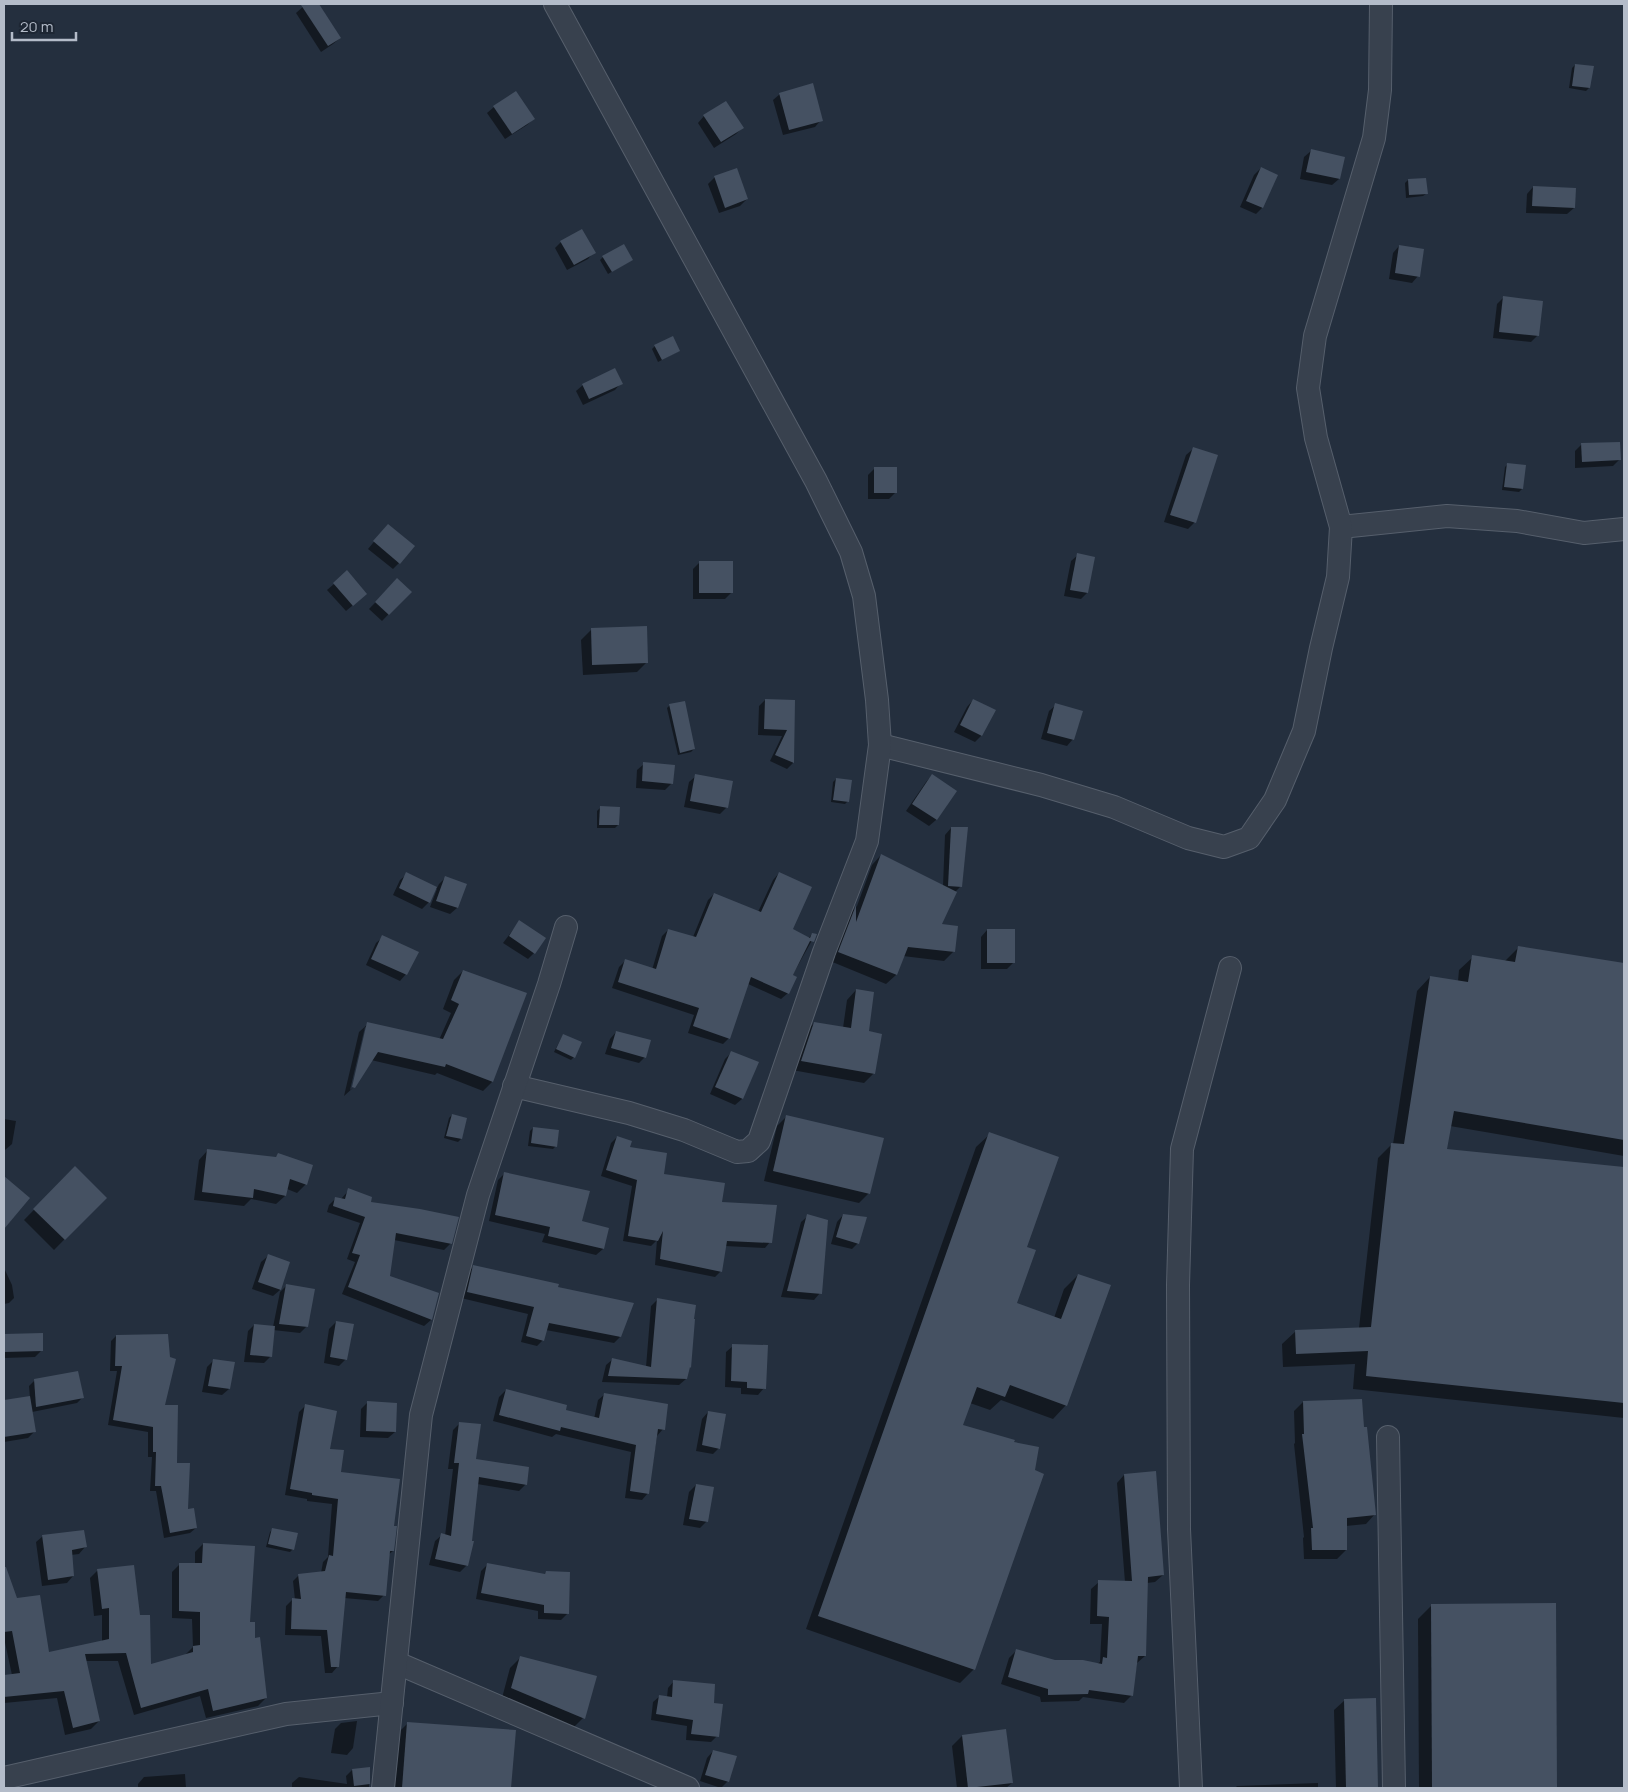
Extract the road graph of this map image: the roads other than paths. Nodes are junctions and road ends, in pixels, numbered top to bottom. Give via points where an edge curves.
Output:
1 (555, 4) edge
2 (1381, 4) edge
3 (1341, 527) junction
4 (1624, 529) edge
5 (880, 745) junction
6 (566, 927) dead end
7 (1230, 968) dead end
8 (514, 1086) junction
9 (1388, 1437) dead end
10 (396, 1663) junction
11 (392, 1703) junction
12 (4, 1778) edge
13 (383, 1788) edge
14 (688, 1788) edge
15 (1191, 1788) edge
16 (1394, 1788) edge

1 - 5 street via 811,472 851,552 864,596
2 - 3 street via 1380,90 1374,138 1315,336 1308,388 1316,438
3 - 4 street via 1447,516 1517,521 1584,533
3 - 5 street via 1338,577 1304,732 1275,800 1249,838 1224,847 1215,845 1188,838 1114,807 1041,785
5 - 8 street via 867,841 824,952 759,1142 748,1151 738,1152 684,1130 629,1113
6 - 8 street
7 - 15 street via 1182,1149 1178,1285 1179,1529
8 - 10 street via 478,1195 421,1415
9 - 16 street
10 - 11 street
10 - 14 street
11 - 12 street via 286,1714
11 - 13 street

